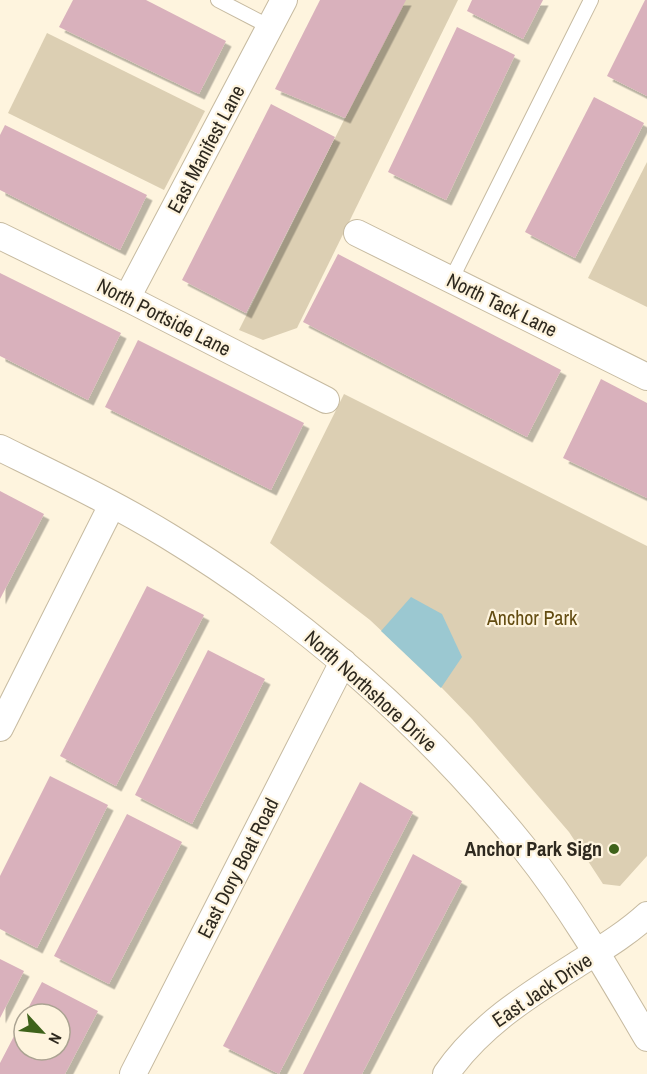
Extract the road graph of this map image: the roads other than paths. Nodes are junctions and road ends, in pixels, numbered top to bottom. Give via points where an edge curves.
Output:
1 (218, 0) edge
2 (284, 0) edge
3 (591, 0) edge
4 (270, 27) junction
5 (357, 233) dead end
6 (0, 236) edge
7 (451, 280) junction
8 (127, 298) junction
9 (647, 377) edge
10 (326, 400) dead end
11 (0, 448) edge
12 (112, 505) junction
13 (343, 662) junction
14 (0, 728) edge
15 (647, 915) edge
16 (597, 953) junction
17 (647, 1038) edge
18 (133, 1074) edge
19 (446, 1074) edge

1 - 4 lane
2 - 4 street, East Manifest Lane
3 - 7 lane
4 - 8 street, East Manifest Lane
5 - 7 street, North Tack Lane
6 - 8 street, North Portside Lane
7 - 9 street, North Tack Lane
8 - 10 street, North Portside Lane
11 - 12 street, North Northshore Drive
12 - 13 street, North Northshore Drive via 222,570
12 - 14 street
13 - 16 street, North Northshore Drive via 487,804 525,849
13 - 18 street, East Dory Boat Road
15 - 16 street, East Jack Drive
16 - 17 street, North Northshore Drive
16 - 19 street, East Jack Drive via 507,1010 467,1047

